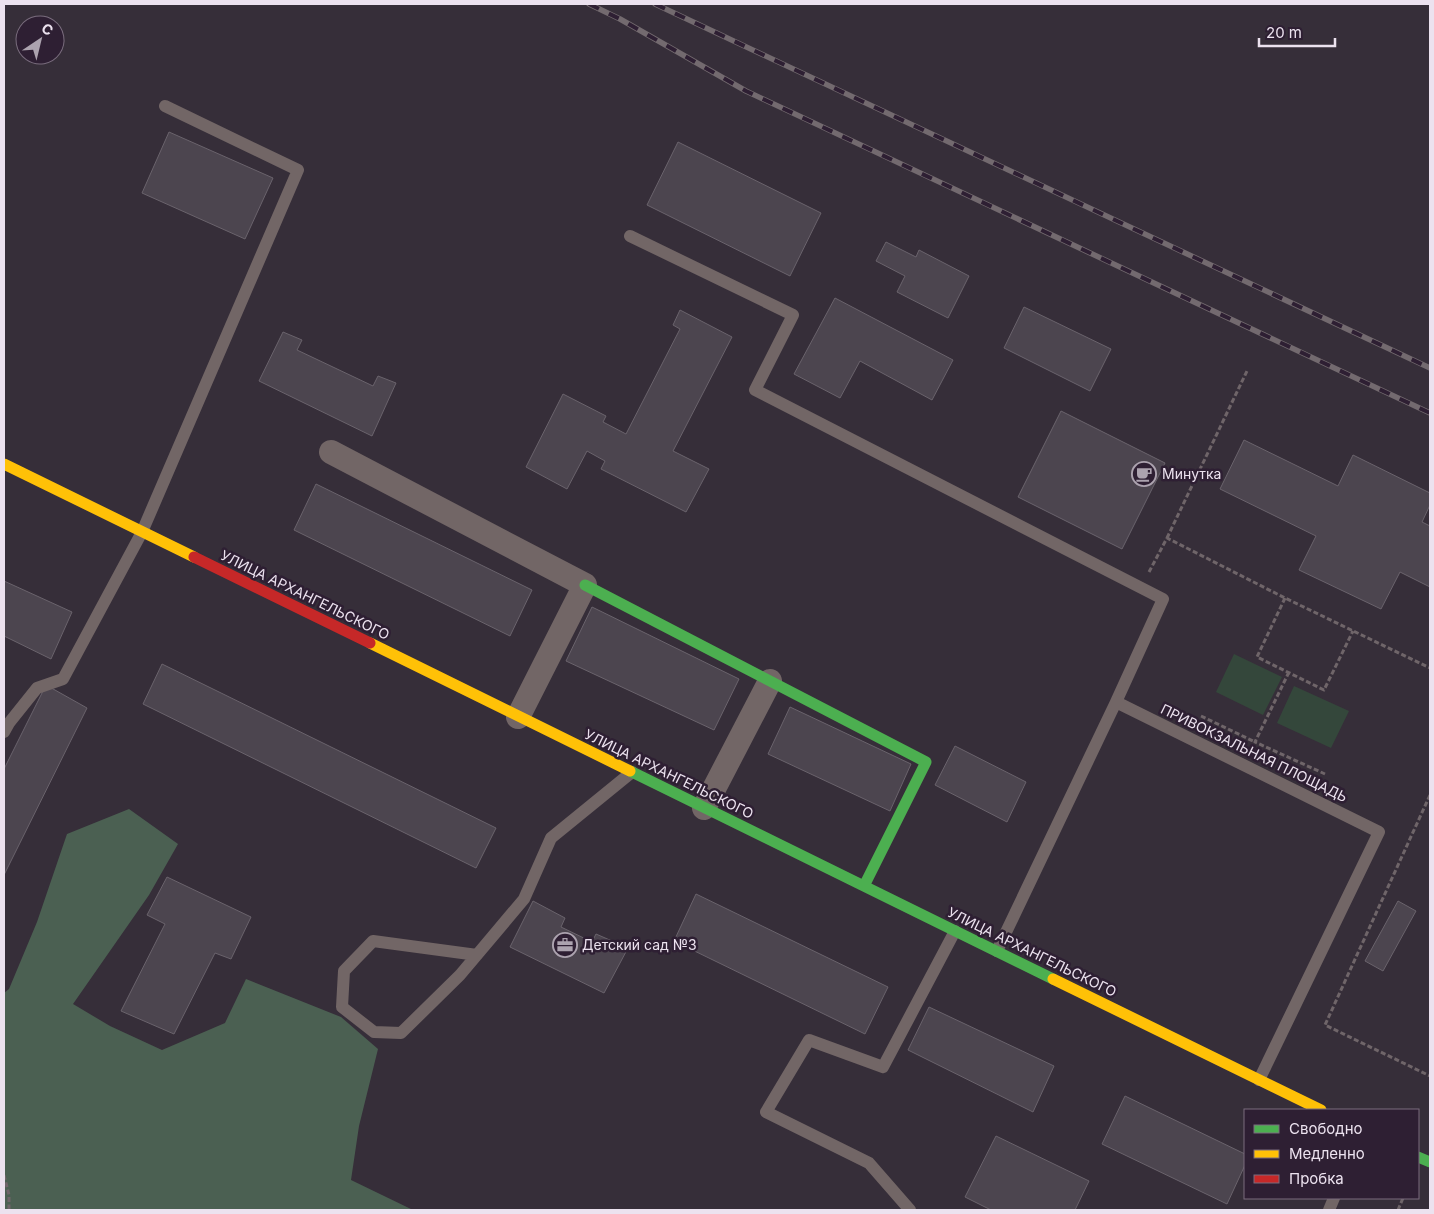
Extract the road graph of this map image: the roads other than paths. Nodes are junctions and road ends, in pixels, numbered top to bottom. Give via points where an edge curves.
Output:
1 (165, 106) dead end
2 (630, 236) dead end
3 (331, 452) dead end
4 (6, 470) edge
5 (142, 532) junction
6 (585, 585) junction
7 (770, 681) junction
8 (1116, 702) junction
9 (518, 717) junction
10 (4, 732) edge
11 (632, 772) junction
12 (704, 808) junction
13 (864, 886) junction
14 (955, 931) junction
15 (997, 951) junction
16 (477, 954) junction
17 (1259, 1080) junction
18 (1319, 1109) edge
19 (910, 1210) edge

1 - 5 lane via 298,170
2 - 8 lane via 793,315 755,390 1162,599
3 - 6 street
4 - 5 street, УЛИЦА АРХАНГЕЛЬСКОГО
5 - 9 street, УЛИЦА АРХАНГЕЛЬСКОГО
5 - 10 lane via 64,679 37,688
6 - 7 street
6 - 9 street
7 - 12 street
7 - 13 street via 926,762
8 - 15 lane
8 - 17 lane, ПРИВОКЗАЛЬНАЯ ПЛОЩАДЬ via 1379,832
9 - 11 street, УЛИЦА АРХАНГЕЛЬСКОГО
11 - 12 street, УЛИЦА АРХАНГЕЛЬСКОГО
11 - 16 lane via 551,838 524,899
12 - 13 street, УЛИЦА АРХАНГЕЛЬСКОГО
13 - 14 street, УЛИЦА АРХАНГЕЛЬСКОГО
14 - 15 street, УЛИЦА АРХАНГЕЛЬСКОГО
14 - 19 lane via 883,1067 809,1040 766,1112 869,1163
15 - 17 street, УЛИЦА АРХАНГЕЛЬСКОГО
16 - 16 lane via 401,1033 374,1032 342,1007 344,971 373,941
17 - 18 street, УЛИЦА АРХАНГЕЛЬСКОГО

